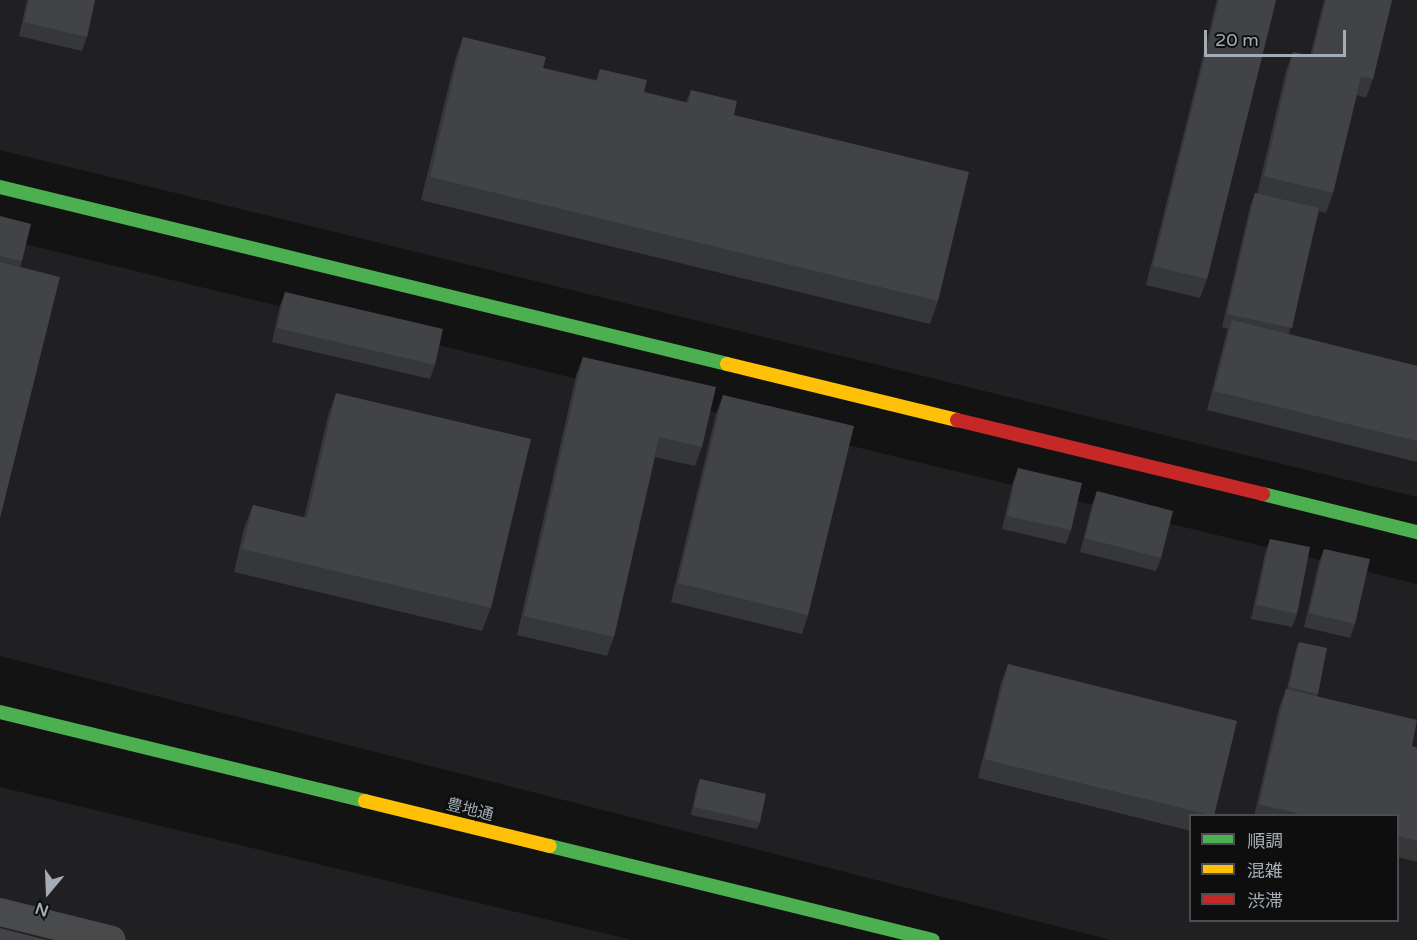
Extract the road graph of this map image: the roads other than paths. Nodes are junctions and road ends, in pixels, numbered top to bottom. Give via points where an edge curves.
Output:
1 (0, 187) edge
2 (1417, 532) edge
3 (0, 712) edge
4 (0, 912) edge
5 (112, 940) edge
6 (933, 940) edge

1 - 2 street
3 - 6 street, 豊地通
4 - 5 lane

